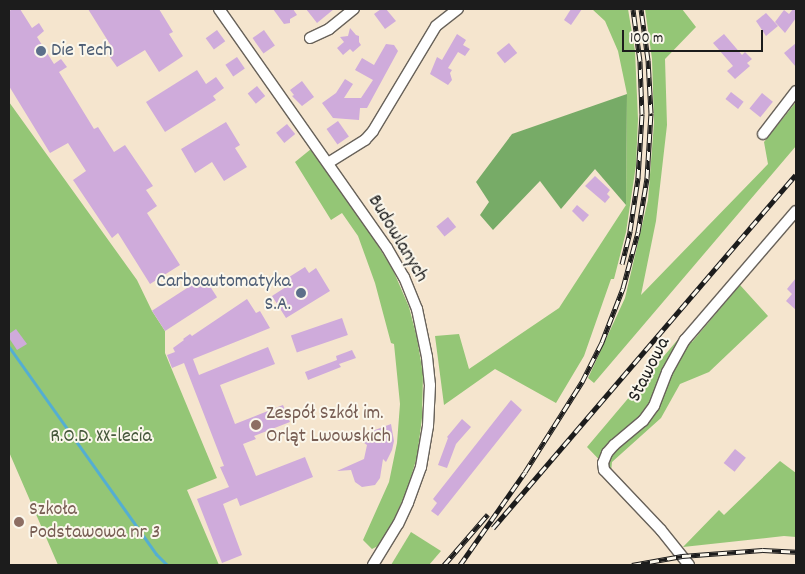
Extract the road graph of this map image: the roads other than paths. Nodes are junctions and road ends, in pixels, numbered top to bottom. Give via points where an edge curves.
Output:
1 (219, 9) edge
2 (354, 9) edge
3 (458, 9) edge
4 (310, 38) dead end
5 (796, 91) edge
6 (763, 134) dead end
7 (328, 164) junction
8 (796, 211) edge
9 (373, 565) edge
10 (689, 565) edge

1 - 7 street, Budowlanych
2 - 4 street via 329,29
3 - 7 street via 436,26 373,131 365,140
5 - 6 street
7 - 9 street, Budowlanych via 379,235 404,278 416,309 427,357 429,420 421,467 398,524
8 - 10 street, Stawowa via 685,340 667,372 654,406 643,421 610,449 603,463 604,470

